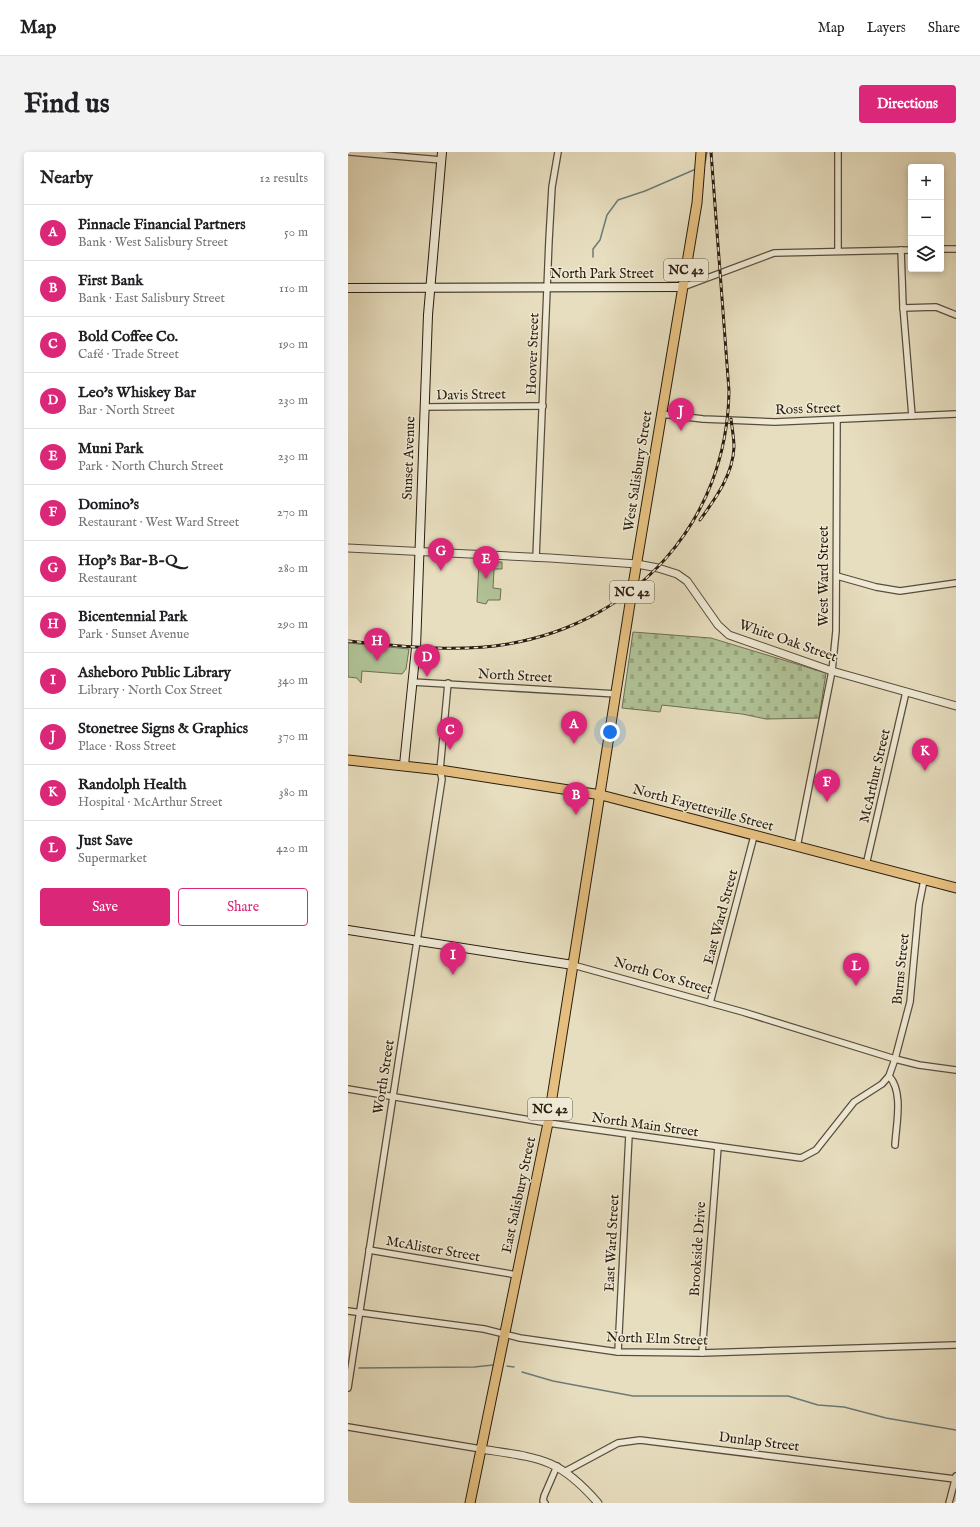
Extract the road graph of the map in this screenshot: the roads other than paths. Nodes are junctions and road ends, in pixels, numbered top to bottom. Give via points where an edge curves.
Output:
1 (350, 152) edge
2 (558, 152) edge
3 (701, 152) edge
4 (838, 152) edge
5 (442, 156) edge
6 (944, 249) edge
7 (956, 249) edge
8 (838, 250) junction
9 (902, 250) junction
10 (908, 250) edge
11 (547, 287) junction
12 (683, 287) junction
13 (348, 288) edge
14 (430, 288) junction
15 (903, 308) junction
16 (956, 315) edge
17 (543, 406) junction
18 (424, 407) junction
19 (661, 414) junction
20 (956, 414) edge
21 (912, 416) junction
22 (837, 420) junction
23 (348, 548) edge
24 (419, 552) junction
25 (536, 558) junction
26 (637, 564) junction
27 (836, 576) junction
28 (956, 583) edge
29 (832, 671) junction
30 (412, 682) junction
31 (448, 683) junction
32 (906, 692) junction
33 (617, 694) junction
34 (956, 706) edge
35 (348, 760) edge
36 (404, 765) junction
37 (440, 770) junction
38 (601, 795) junction
39 (754, 836) junction
40 (796, 847) junction
41 (866, 865) junction
42 (924, 880) junction
43 (956, 888) edge
44 (348, 930) edge
45 (418, 940) junction
46 (573, 965) junction
47 (710, 1003) junction
48 (896, 1059) junction
49 (956, 1070) edge
50 (889, 1076) junction
51 (348, 1089) edge
52 (393, 1097) junction
53 (548, 1124) junction
54 (629, 1135) junction
55 (896, 1145) dead end
56 (718, 1148) junction
57 (369, 1250) junction
58 (517, 1275) junction
59 (348, 1312) edge
60 (359, 1313) junction
61 (505, 1333) junction
62 (956, 1345) edge
63 (618, 1352) junction
64 (702, 1353) junction
65 (348, 1388) edge
66 (348, 1428) edge
67 (481, 1449) junction
68 (557, 1466) junction
69 (566, 1471) junction
70 (956, 1477) edge
71 (470, 1503) edge
72 (545, 1503) edge
73 (598, 1503) edge
74 (948, 1503) edge

1 - 5 street
2 - 11 street, Hoover Street via 552,187
3 - 12 main road, West Salisbury Street / NC 42 via 699,183
4 - 8 street
5 - 14 main road, Sunset Avenue
6 - 7 street
8 - 9 street, North Park Street
8 - 12 street, North Park Street via 769,254
9 - 10 street, North Park Street
9 - 15 street
11 - 12 main road, North Park Street
11 - 14 main road, North Park Street
11 - 17 street, Hoover Street
12 - 19 main road, West Salisbury Street / NC 42
13 - 14 main road, North Park Street
14 - 18 main road, Sunset Avenue
15 - 16 street via 936,307
15 - 21 street
17 - 18 street, Davis Street
17 - 25 street, Hoover Street
18 - 24 main road, Sunset Avenue
19 - 22 street, Ross Street via 703,419 774,422
19 - 26 main road, West Salisbury Street / NC 42
20 - 21 street, Ross Street
21 - 22 street, Ross Street
22 - 27 street, West Ward Street
23 - 24 street, White Oak Street
24 - 25 street, White Oak Street
24 - 30 main road, Sunset Avenue via 416,648
25 - 26 street, White Oak Street
26 - 29 street, White Oak Street via 677,574 687,581 718,625 729,634
26 - 33 main road, West Salisbury Street / NC 42
27 - 28 street via 900,591
27 - 29 street, West Ward Street via 836,631
29 - 32 street, White Oak Street
29 - 40 street, West Ward Street
30 - 31 street, North Street
30 - 36 main road, Sunset Avenue
31 - 33 street, North Street
31 - 37 street, Worth Street
32 - 34 street, White Oak Street
32 - 41 street, McArthur Street
33 - 38 main road, West Salisbury Street / NC 42
35 - 36 main road, North Fayetteville Street
36 - 37 main road, North Fayetteville Street
37 - 38 main road, North Fayetteville Street
37 - 45 street, Worth Street via 442,780
38 - 39 main road, North Fayetteville Street
38 - 46 main road, East Salisbury Street / NC 42
39 - 40 main road, North Fayetteville Street
39 - 47 street, East Ward Street
40 - 41 main road, North Fayetteville Street
41 - 42 main road, North Fayetteville Street
42 - 43 main road, North Fayetteville Street
42 - 48 street, Burns Street via 919,905 910,1002
44 - 45 main road, North Cox Street
45 - 46 main road, North Cox Street
45 - 52 street, Worth Street
46 - 47 street, North Cox Street
46 - 53 main road, East Salisbury Street / NC 42
47 - 48 street, North Cox Street
48 - 49 street, North Cox Street
48 - 50 street, Burns Street
50 - 55 street via 895,1082 897,1099
50 - 56 street, North Main Street via 882,1084 854,1102 818,1145 801,1158
51 - 52 street, North Main Street
52 - 53 street, North Main Street
52 - 57 street, Worth Street
53 - 54 street, North Main Street
53 - 58 main road, East Salisbury Street / NC 42
54 - 56 street, North Main Street
54 - 63 street, East Ward Street
56 - 64 street, Brookside Drive
57 - 58 street, McAlister Street
57 - 60 street, Worth Street
58 - 61 main road, East Salisbury Street / NC 42
59 - 60 street, North Elm Street
60 - 61 street, North Elm Street
60 - 65 street, Worth Street
61 - 63 street, North Elm Street via 520,1338
61 - 67 main road, East Salisbury Street / NC 42
62 - 64 street, North Elm Street
63 - 64 street, North Elm Street
66 - 67 street
67 - 68 street via 536,1457
67 - 71 main road, East Salisbury Street / NC 42
68 - 69 street
68 - 72 street via 544,1496
69 - 70 street, Dunlap Street via 618,1443 640,1440
69 - 73 street
70 - 74 street

